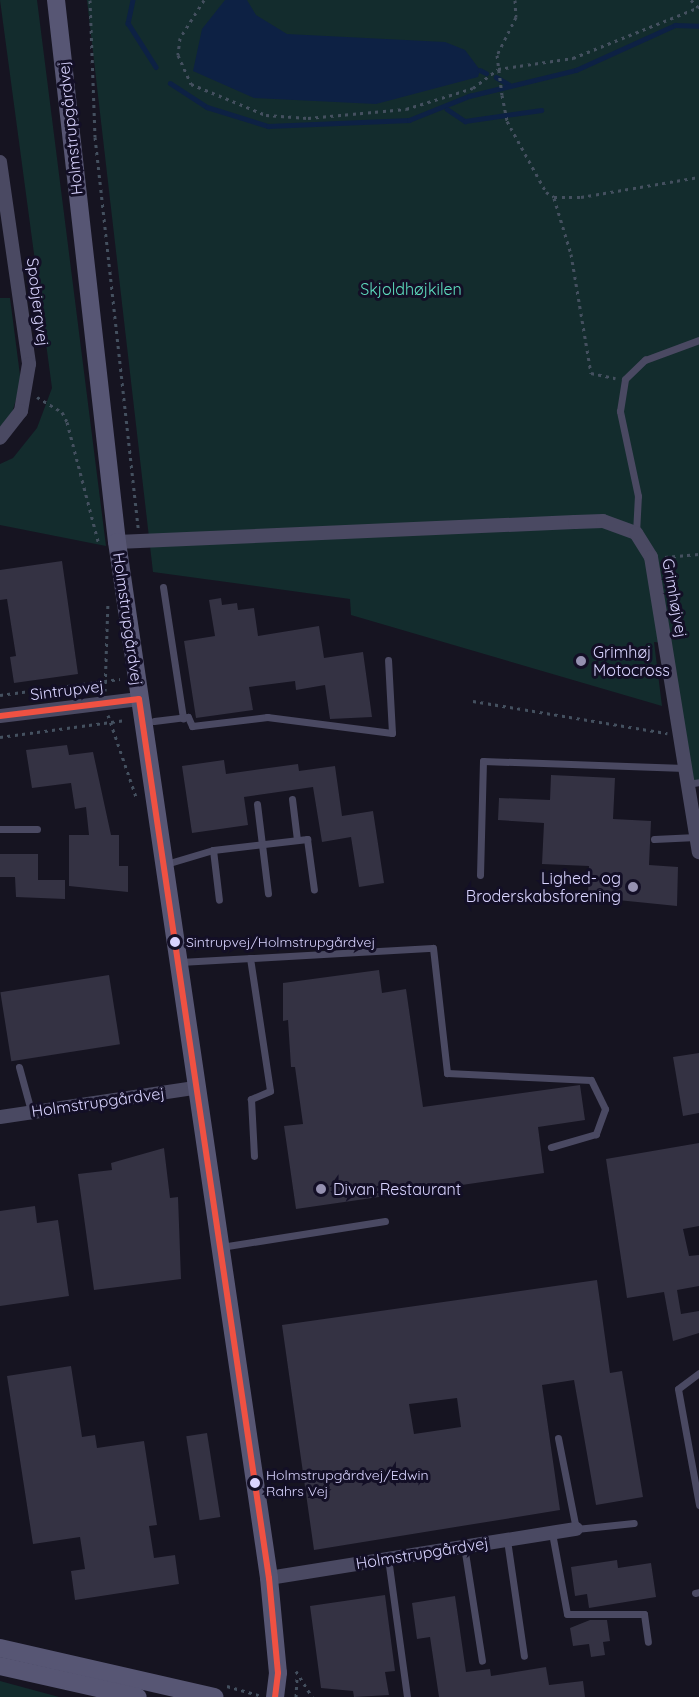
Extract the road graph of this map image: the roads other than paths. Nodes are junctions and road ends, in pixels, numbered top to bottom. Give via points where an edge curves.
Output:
1 (56, 0) edge
2 (0, 162) edge
3 (699, 340) edge
4 (0, 438) edge
5 (636, 533) junction
6 (117, 542) junction
7 (163, 587) dead end
8 (388, 660) dead end
9 (139, 699) junction
10 (0, 716) edge
11 (183, 718) junction
12 (148, 722) junction
13 (685, 768) junction
14 (693, 783) edge
15 (292, 800) dead end
16 (258, 804) dead end
17 (0, 830) edge
18 (37, 830) dead end
19 (696, 837) junction
20 (654, 839) dead end
21 (297, 840) junction
22 (262, 844) junction
23 (213, 850) junction
24 (699, 852) edge
25 (164, 864) junction
26 (480, 875) dead end
27 (314, 890) dead end
28 (268, 893) dead end
29 (219, 900) dead end
30 (250, 958) junction
31 (178, 962) junction
32 (19, 1067) dead end
33 (195, 1088) junction
34 (31, 1112) junction
35 (0, 1117) edge
36 (551, 1147) dead end
37 (254, 1156) dead end
38 (385, 1221) dead end
39 (219, 1247) junction
40 (699, 1373) edge
41 (558, 1438) dead end
42 (699, 1505) edge
43 (634, 1523) dead end
44 (576, 1529) junction
45 (552, 1533) junction
46 (507, 1540) junction
47 (464, 1546) junction
48 (388, 1558) junction
49 (269, 1578) junction
50 (648, 1642) dead end
51 (0, 1648) edge
52 (524, 1656) dead end
53 (482, 1661) dead end
54 (0, 1666) edge
55 (138, 1697) edge
56 (214, 1697) edge
57 (275, 1697) edge
58 (408, 1697) edge

1 - 6 street, Holmstrupgårdvej
2 - 4 street, Spobjergvej via 18,271 28,391 21,411
3 - 5 lane via 645,360 626,380 620,411 638,496
5 - 6 street, Holmstrupgårdvej via 603,521
5 - 13 street, Grimhøjvej via 651,557
6 - 9 street, Holmstrupgårdvej
7 - 11 lane
8 - 11 lane via 392,733 267,717 192,726 188,717
9 - 10 street, Sintrupvej
9 - 12 street, Holmstrupgårdvej
11 - 12 lane
12 - 25 street, Holmstrupgårdvej
13 - 14 street, Grimhøjvej
13 - 26 lane via 483,761
14 - 19 street, Grimhøjvej
15 - 21 lane
16 - 22 lane
17 - 18 lane
19 - 20 lane
19 - 24 street, Grimhøjvej
21 - 22 lane
21 - 27 lane via 307,838
22 - 23 lane
22 - 28 lane
23 - 25 lane
23 - 29 lane
25 - 31 street, Holmstrupgårdvej
30 - 31 lane
30 - 36 lane via 434,948 447,1073 591,1080 605,1109 596,1134
30 - 37 lane via 270,1091 251,1099
31 - 33 street, Holmstrupgårdvej
32 - 34 lane
33 - 34 street, Holmstrupgårdvej
33 - 39 street, Holmstrupgårdvej
34 - 35 street, Holmstrupgårdvej
38 - 39 lane
39 - 49 street, Holmstrupgårdvej
40 - 42 lane via 678,1389
41 - 44 lane
43 - 44 lane, Holmstrupgårdvej
44 - 45 street, Holmstrupgårdvej
45 - 46 street, Holmstrupgårdvej
45 - 50 lane via 567,1614 644,1614
46 - 47 street, Holmstrupgårdvej
46 - 52 lane
47 - 48 street, Holmstrupgårdvej
47 - 53 lane
48 - 49 street, Holmstrupgårdvej
48 - 58 lane
49 - 57 street, Holmstrupgårdvej via 278,1673
51 - 56 street
54 - 55 street

